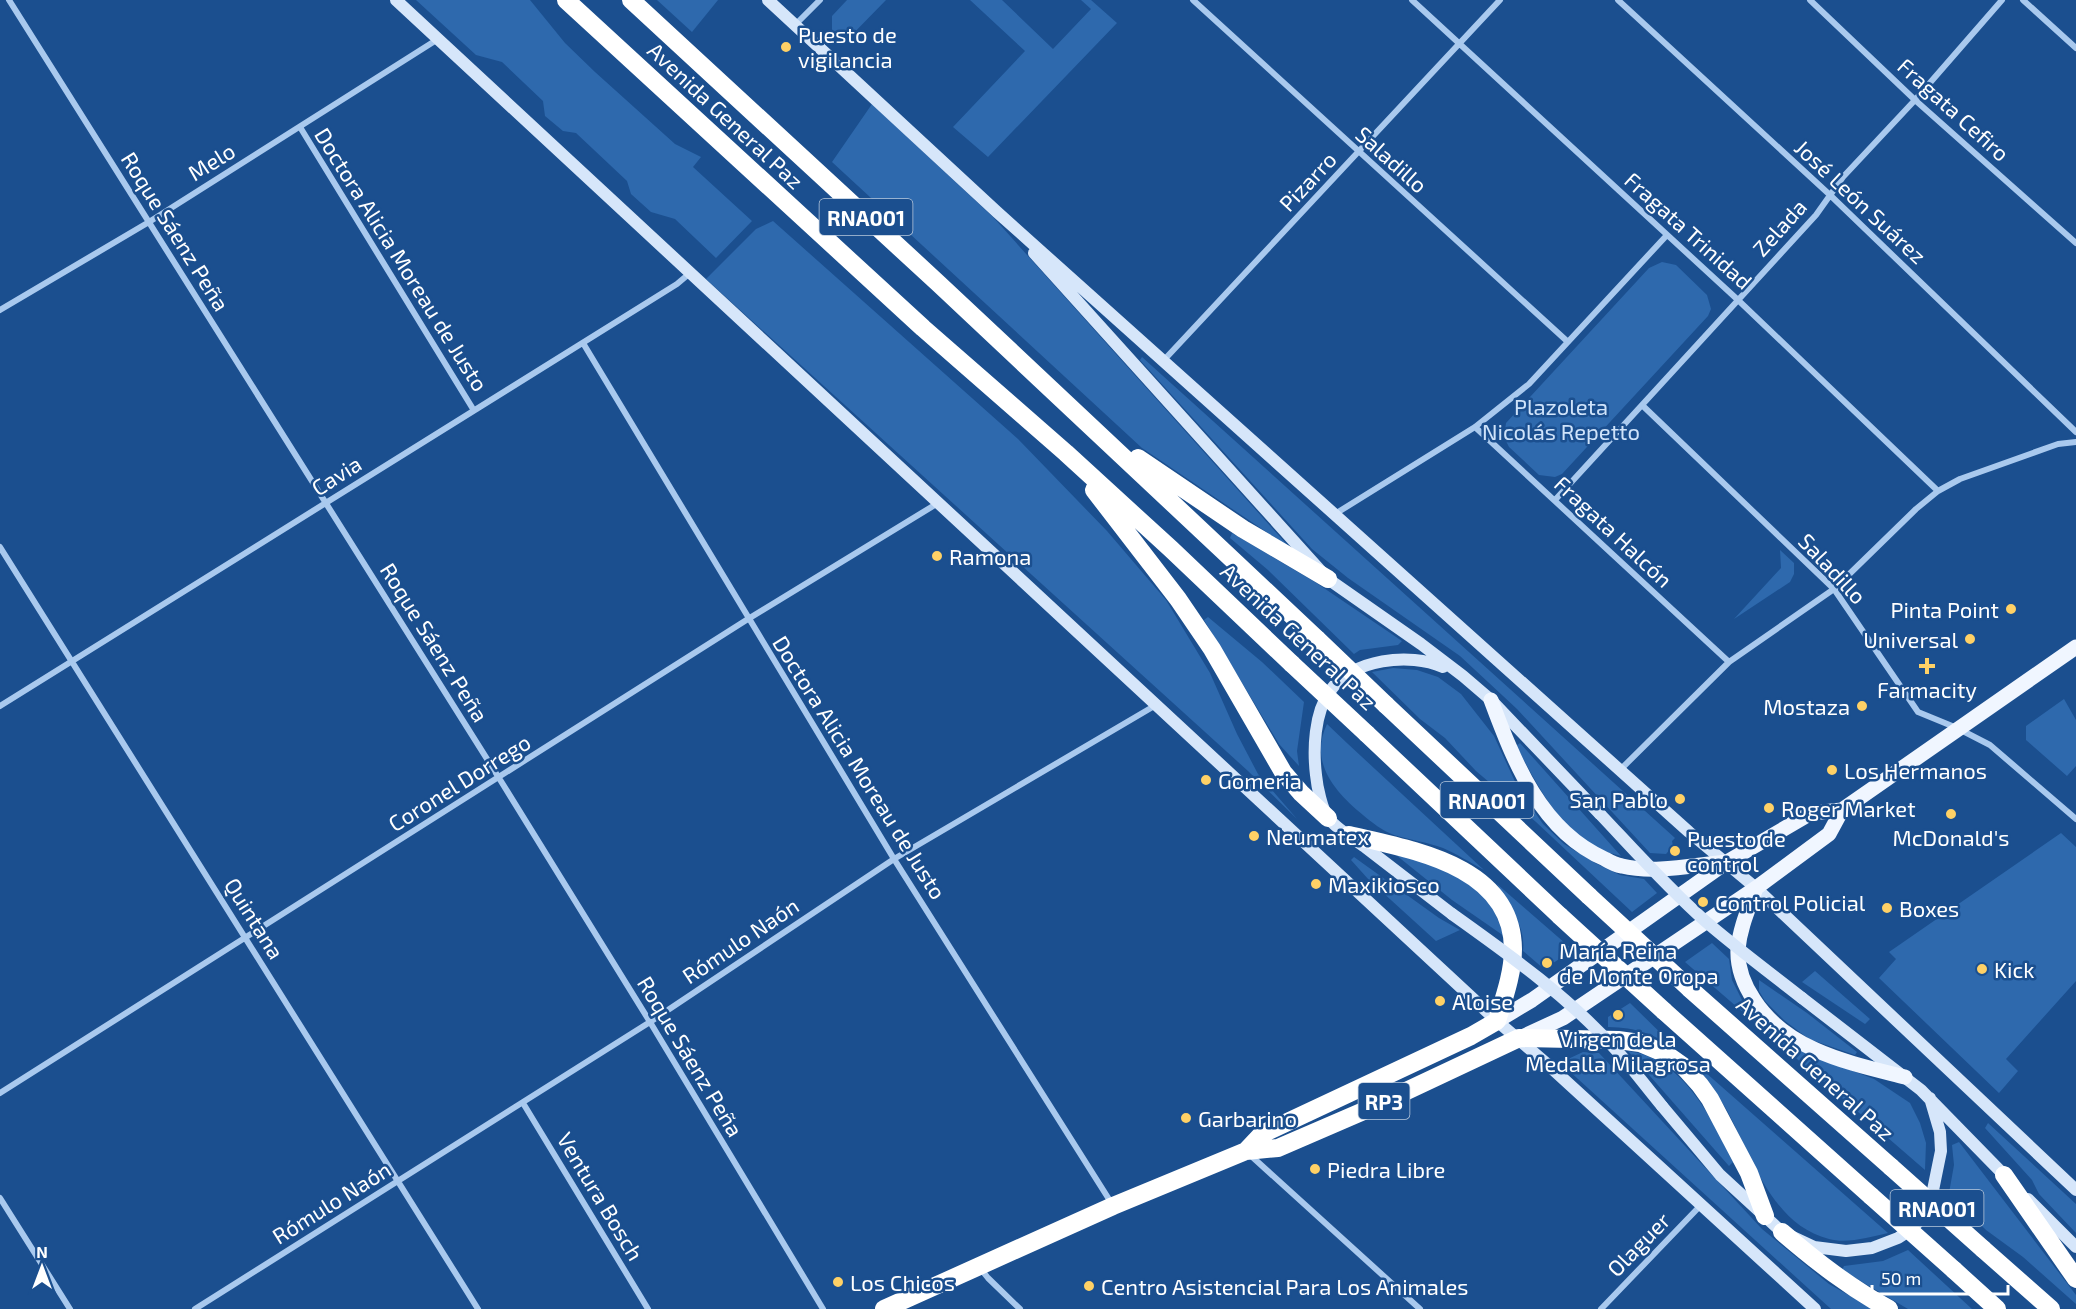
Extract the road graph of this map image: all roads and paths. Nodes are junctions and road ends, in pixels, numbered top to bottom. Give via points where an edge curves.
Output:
1 (9, 0) edge
2 (396, 0) edge
3 (566, 0) edge
4 (631, 0) edge
5 (768, 0) edge
6 (820, 0) edge
7 (1193, 0) edge
8 (1412, 0) edge
9 (1500, 0) edge
10 (1618, 0) edge
11 (1810, 0) edge
12 (2001, 0) edge
13 (2023, 0) edge
14 (795, 25) junction
15 (438, 38) junction
16 (1459, 44) junction
17 (2076, 48) edge
18 (1915, 100) junction
19 (300, 127) junction
20 (1358, 153) junction
21 (1830, 195) junction
22 (997, 212) junction
23 (149, 222) junction
24 (1667, 235) junction
25 (2076, 243) edge
26 (690, 273) junction
27 (1738, 300) junction
28 (0, 310) edge
29 (1568, 342) junction
30 (583, 343) junction
31 (1164, 360) junction
32 (1642, 405) junction
33 (473, 409) junction
34 (1475, 427) junction
35 (2076, 432) edge
36 (1101, 435) junction
37 (2076, 442) edge
38 (1066, 453) junction
39 (1938, 491) junction
40 (1555, 500) junction
41 (326, 502) junction
42 (938, 503) junction
43 (1334, 514) junction
44 (0, 547) edge
45 (1328, 579) junction
46 (1834, 589) junction
47 (748, 619) junction
48 (2076, 647) edge
49 (71, 662) junction
50 (1730, 662) junction
51 (1463, 676) junction
52 (1491, 700) junction
53 (1156, 704) junction
54 (0, 706) edge
55 (1957, 728) junction
56 (1620, 770) junction
57 (499, 778) junction
58 (1842, 810) junction
59 (1328, 818) junction
60 (2076, 819) edge
61 (1349, 835) junction
62 (894, 859) junction
63 (1727, 862) junction
64 (1756, 888) junction
65 (247, 938) junction
66 (1497, 1021) junction
67 (650, 1022) junction
68 (1519, 1038) junction
69 (1905, 1077) junction
70 (0, 1093) edge
71 (1930, 1098) junction
72 (523, 1103) junction
73 (1246, 1151) junction
74 (2004, 1175) junction
75 (397, 1182) junction
76 (2076, 1190) edge
77 (0, 1198) edge
78 (1701, 1204) junction
79 (1113, 1206) junction
80 (1765, 1216) junction
81 (1782, 1233) junction
82 (2076, 1247) edge
83 (980, 1267) junction
84 (2076, 1279) edge
85 (70, 1309) edge
86 (195, 1309) edge
87 (478, 1309) edge
88 (648, 1309) edge
89 (822, 1309) edge
90 (884, 1309) edge
91 (1020, 1309) edge
92 (1420, 1309) edge
93 (1601, 1309) edge
94 (1815, 1309) edge
95 (1889, 1309) edge
96 (1997, 1309) edge
97 (2051, 1309) edge

1 - 23 street, Roque Sáenz Peña
2 - 15 street
3 - 38 highway, Avenida General Paz / RNA001 via 923,328
4 - 36 highway, Avenida General Paz / RNA001
5 - 14 street
6 - 14 street
7 - 20 street, Saladillo
8 - 16 street, Fragata Trinidad
9 - 16 street, Pizarro
10 - 21 street, José León Suárez
11 - 18 street, Fragata Cefiro
12 - 18 street, Zelada
13 - 17 street
14 - 22 street
15 - 19 street, Melo
15 - 26 street
16 - 20 street, Pizarro
16 - 24 street, Fragata Trinidad
18 - 21 street, Zelada
18 - 25 street, Fragata Cefiro
19 - 23 street, Melo
19 - 33 street, Doctora Alicia Moreau de Justo
20 - 29 street, Saladillo
20 - 31 street, Pizarro
21 - 27 street, Zelada
21 - 35 street, José León Suárez
22 - 31 street
22 - 45 street
23 - 28 street, Melo
23 - 41 street, Roque Sáenz Peña
24 - 27 street, Fragata Trinidad
24 - 29 street
26 - 30 street, Cavia
26 - 42 street
27 - 32 street, Zelada
27 - 39 street, Fragata Trinidad
29 - 34 street via 1529,384
30 - 33 street, Cavia
30 - 47 street, Doctora Alicia Moreau de Justo
31 - 43 street
32 - 40 street, Zelada
32 - 46 street, Saladillo
33 - 41 street, Cavia
34 - 40 street, Fragata Halcón
34 - 43 street
36 - 45 highway via 1243,529
36 - 97 highway, Avenida General Paz / RNA001, bridge via 1588,896
37 - 39 street via 2058,444 1960,479
38 - 59 highway via 1212,648 1283,772
38 - 96 highway, Avenida General Paz / RNA001, bridge via 1560,916
39 - 46 street
40 - 50 street, Fragata Halcón
41 - 49 street, Cavia
41 - 57 street, Roque Sáenz Peña
42 - 47 street, Coronel Dorrego
42 - 53 street
43 - 56 street
44 - 49 street, Quintana
45 - 51 street
46 - 50 street
46 - 55 street, Saladillo via 1918,712
47 - 57 street, Coronel Dorrego
47 - 62 street, Doctora Alicia Moreau de Justo
48 - 55 main road
49 - 54 street, Cavia
49 - 65 street, Quintana
50 - 56 street
51 - 52 street
51 - 59 street via 1415,658 1364,666 1340,680 1329,692 1315,734 1317,784
52 - 63 main road via 1510,752 1553,823 1574,843 1620,866 1661,868
52 - 69 street, bridge via 1704,919
53 - 62 street, Rómulo Naón
53 - 66 street
55 - 58 main road
55 - 60 street, Saladillo via 1990,745
56 - 63 street
57 - 65 street, Coronel Dorrego
57 - 67 street, Roque Sáenz Peña
58 - 63 main road via 1811,813
58 - 64 main road via 1829,834
59 - 61 street
61 - 66 highway via 1433,857 1461,869 1496,897 1509,921 1513,952
61 - 80 street, bridge via 1519,962 1572,1007 1617,1052 1720,1174
62 - 67 street, Rómulo Naón
62 - 79 street, Doctora Alicia Moreau de Justo
63 - 64 street
63 - 66 main road
64 - 68 main road via 1563,1018
64 - 69 main road via 1738,951 1744,986 1760,1010 1801,1043 1839,1060
64 - 76 street
65 - 70 street, Coronel Dorrego
65 - 75 street, Quintana
66 - 68 street
66 - 73 highway, RP3 via 1262,1134
67 - 72 street, Rómulo Naón
67 - 89 street, Roque Sáenz Peña
68 - 73 highway, RP3 via 1278,1148
68 - 78 street
68 - 80 highway via 1618,1040 1640,1043 1666,1054 1689,1072 1710,1099 1749,1173
69 - 71 street
71 - 74 street
71 - 81 street via 1940,1132 1939,1164 1932,1195 1912,1229 1872,1248 1846,1251 1814,1247
72 - 75 street, Rómulo Naón
72 - 88 street, Ventura Bosch
73 - 79 highway, RP3
73 - 92 street
74 - 82 street
74 - 84 highway
75 - 86 street, Rómulo Naón
75 - 87 street, Quintana
77 - 85 street
78 - 93 street, Olaguer
78 - 94 street
79 - 83 highway, RP3
80 - 81 street
81 - 95 highway via 1857,1292
83 - 90 highway, RP3
83 - 91 street

